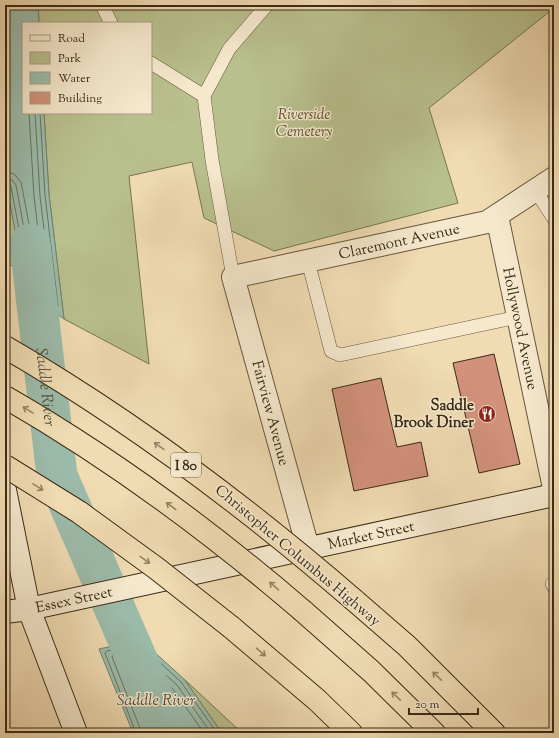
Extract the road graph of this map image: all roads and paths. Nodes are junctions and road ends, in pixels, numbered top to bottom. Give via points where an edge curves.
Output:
1 (102, 5) edge
2 (267, 5) edge
3 (110, 22) edge
4 (152, 64) edge
5 (204, 96) junction
6 (554, 178) edge
7 (535, 190) junction
8 (497, 216) junction
9 (554, 219) edge
10 (308, 261) junction
11 (234, 277) junction
12 (518, 318) junction
13 (5, 347) edge
14 (5, 397) edge
15 (5, 466) edge
16 (554, 488) edge
17 (5, 490) edge
18 (554, 495) edge
19 (308, 548) junction
20 (141, 584) joint
21 (28, 609) junction
22 (5, 612) edge
23 (76, 733) edge
24 (351, 733) edge
25 (434, 733) edge
26 (494, 733) edge

1 - 3 lane
2 - 5 lane via 229,49
4 - 5 lane
5 - 11 lane via 212,160
6 - 7 street, Claremont Avenue
7 - 8 street, Claremont Avenue
7 - 9 lane
8 - 10 street, Claremont Avenue via 487,222
8 - 12 street, Hollywood Avenue
10 - 11 street, Claremont Avenue
10 - 12 lane via 331,350 340,355
11 - 19 street, Fairview Avenue
12 - 16 street, Hollywood Avenue
26 -> 13 highway, Christopher Columbus Highway / I 80, bridge via 406,646 298,551 240,505 124,421
25 -> 14 highway, bridge via 371,671 233,552 164,500
15 -> 24 highway, bridge via 79,512 156,568 231,627 317,700
17 - 21 street
18 - 19 street, Market Street
19 - 20 street, Market Street
20 - 21 street, Essex Street
21 - 22 street, Essex Street
21 - 23 street

